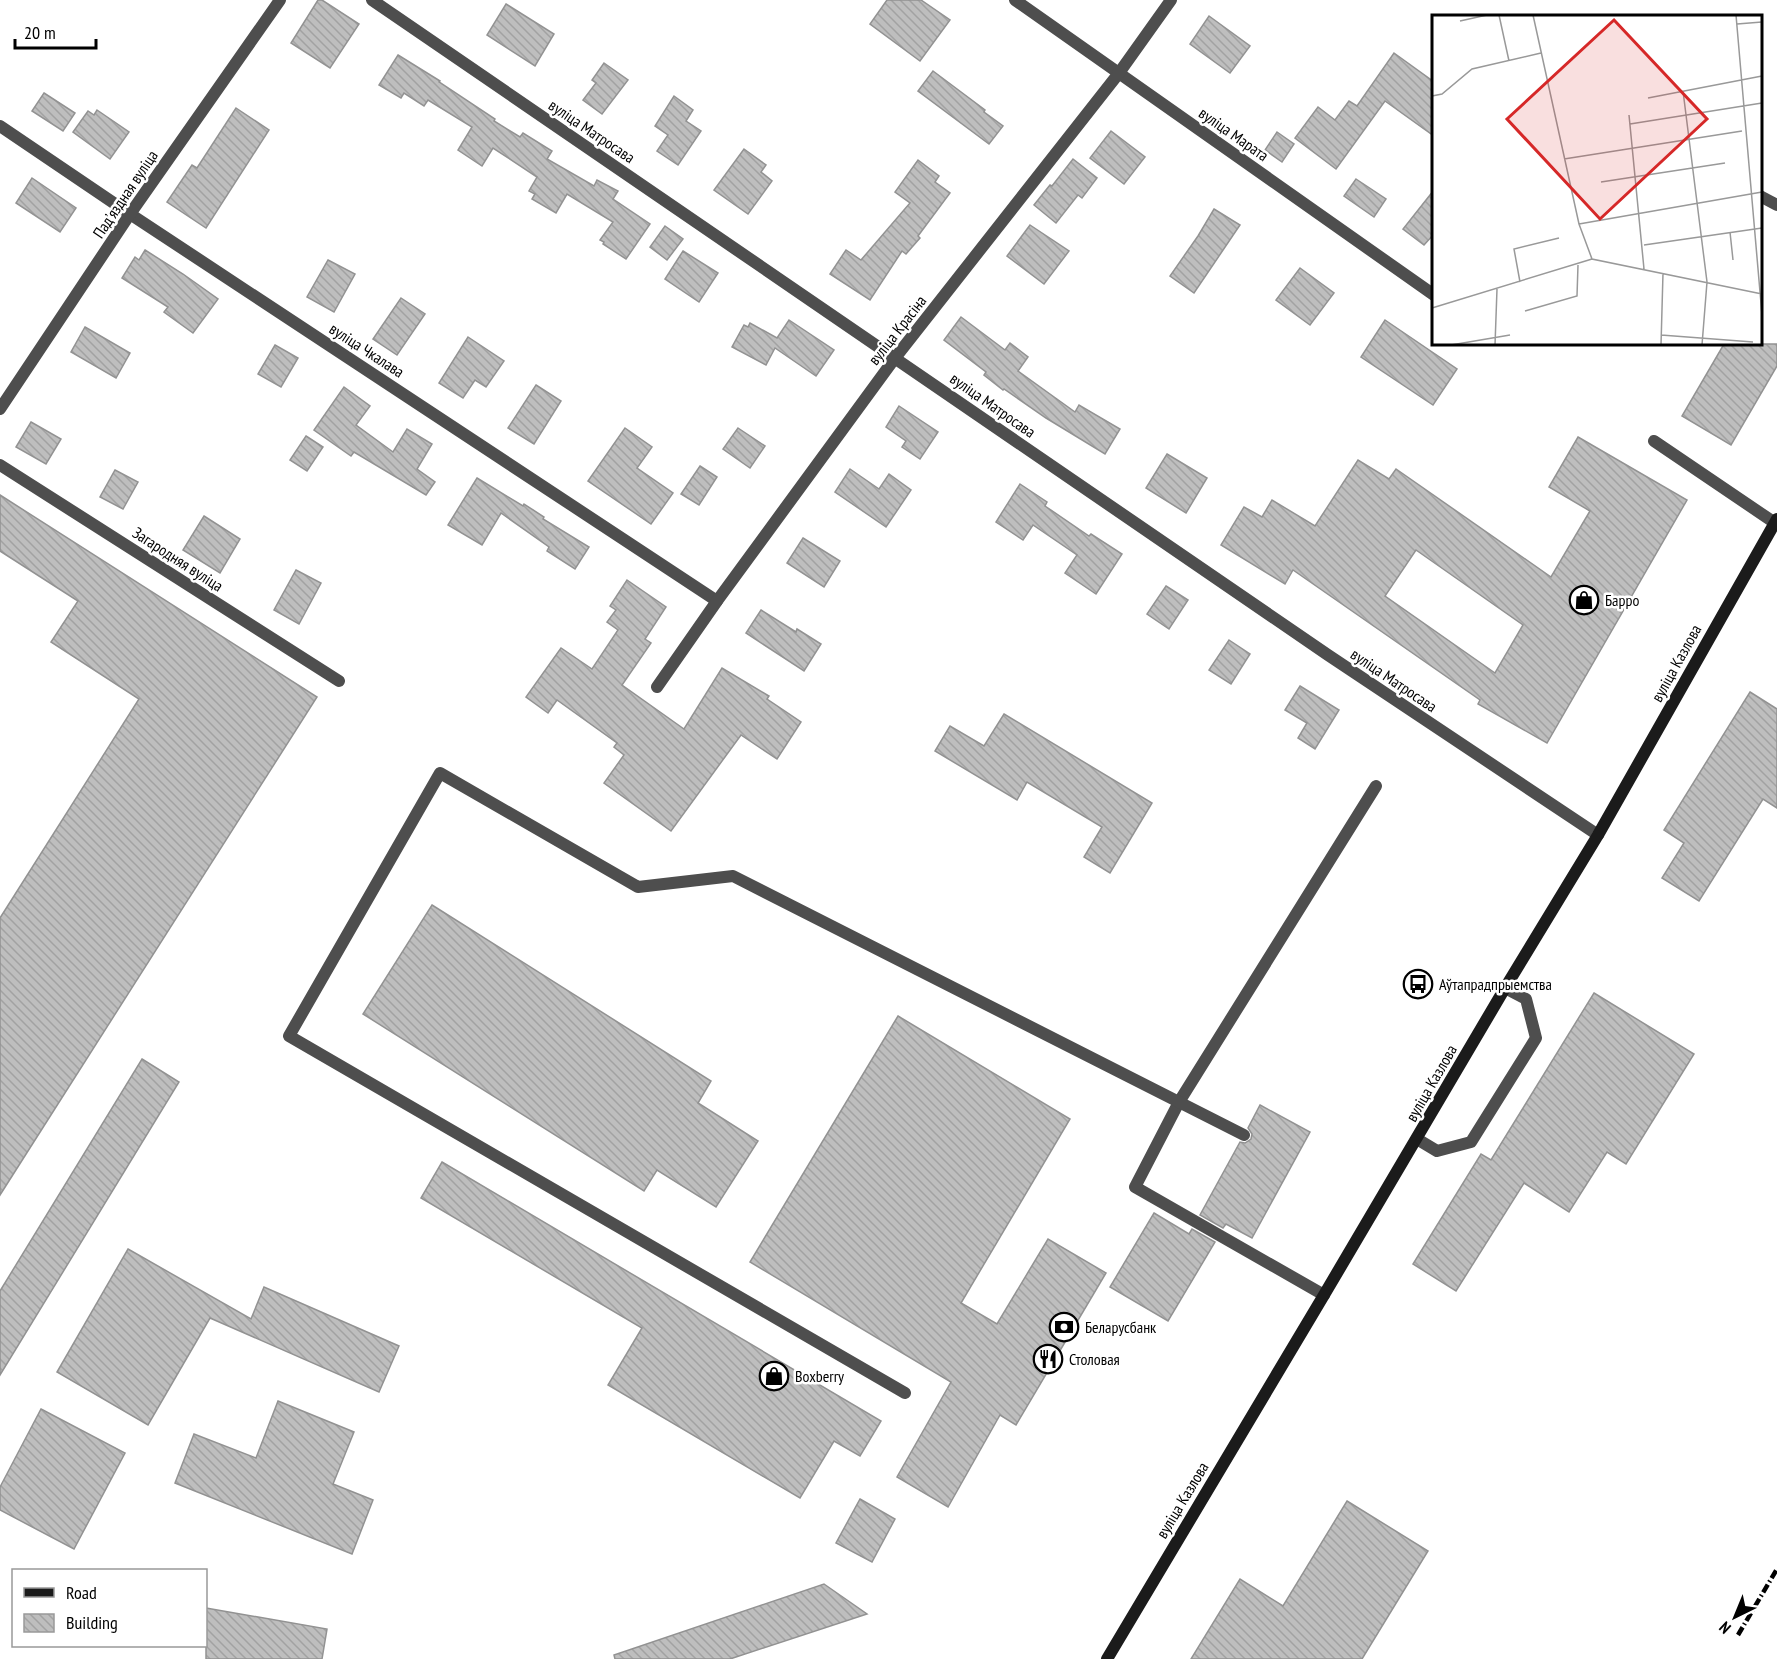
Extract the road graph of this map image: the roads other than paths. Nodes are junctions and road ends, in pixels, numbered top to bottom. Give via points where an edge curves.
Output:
1 (280, 0) edge
2 (372, 0) edge
3 (1015, 0) edge
4 (1171, 0) edge
5 (1119, 73) junction
6 (0, 126) edge
7 (1762, 196) edge
8 (1777, 205) edge
9 (130, 214) junction
10 (1432, 294) edge
11 (895, 358) junction
12 (0, 409) edge
13 (1654, 441) dead end
14 (0, 465) edge
15 (1776, 521) edge
16 (717, 601) junction
17 (339, 681) dead end
18 (657, 687) dead end
19 (1376, 786) dead end
20 (1598, 835) junction
21 (1505, 988) junction
22 (1179, 1102) junction
23 (1244, 1135) dead end
24 (1417, 1139) junction
25 (1324, 1296) junction
26 (905, 1393) dead end
27 (1107, 1659) edge

1 - 9 street, Падʼяздная вуліца
2 - 11 street, вуліца Матросава
3 - 5 street, вуліца Марата
4 - 5 street, вуліца Красіна
5 - 10 street, вуліца Марата
5 - 11 street, вуліца Красіна
6 - 9 street, вуліца Чкалава
7 - 8 street
9 - 12 street, Падʼяздная вуліца
9 - 16 street, вуліца Чкалава
11 - 16 street, вуліца Красіна
11 - 20 street, вуліца Матросава
13 - 15 street
14 - 17 street, Загародняя вуліца
15 - 20 main road, вуліца Казлова
16 - 18 street, вуліца Красіна
19 - 22 street
20 - 21 main road, вуліца Казлова
21 - 24 main road, вуліца Казлова
21 - 24 street via 1526,999 1536,1038 1471,1142 1437,1151
22 - 23 street
22 - 25 street via 1135,1187
22 - 26 street via 733,876 638,887 440,773 289,1036
24 - 25 main road, вуліца Казлова
25 - 27 main road, вуліца Казлова

